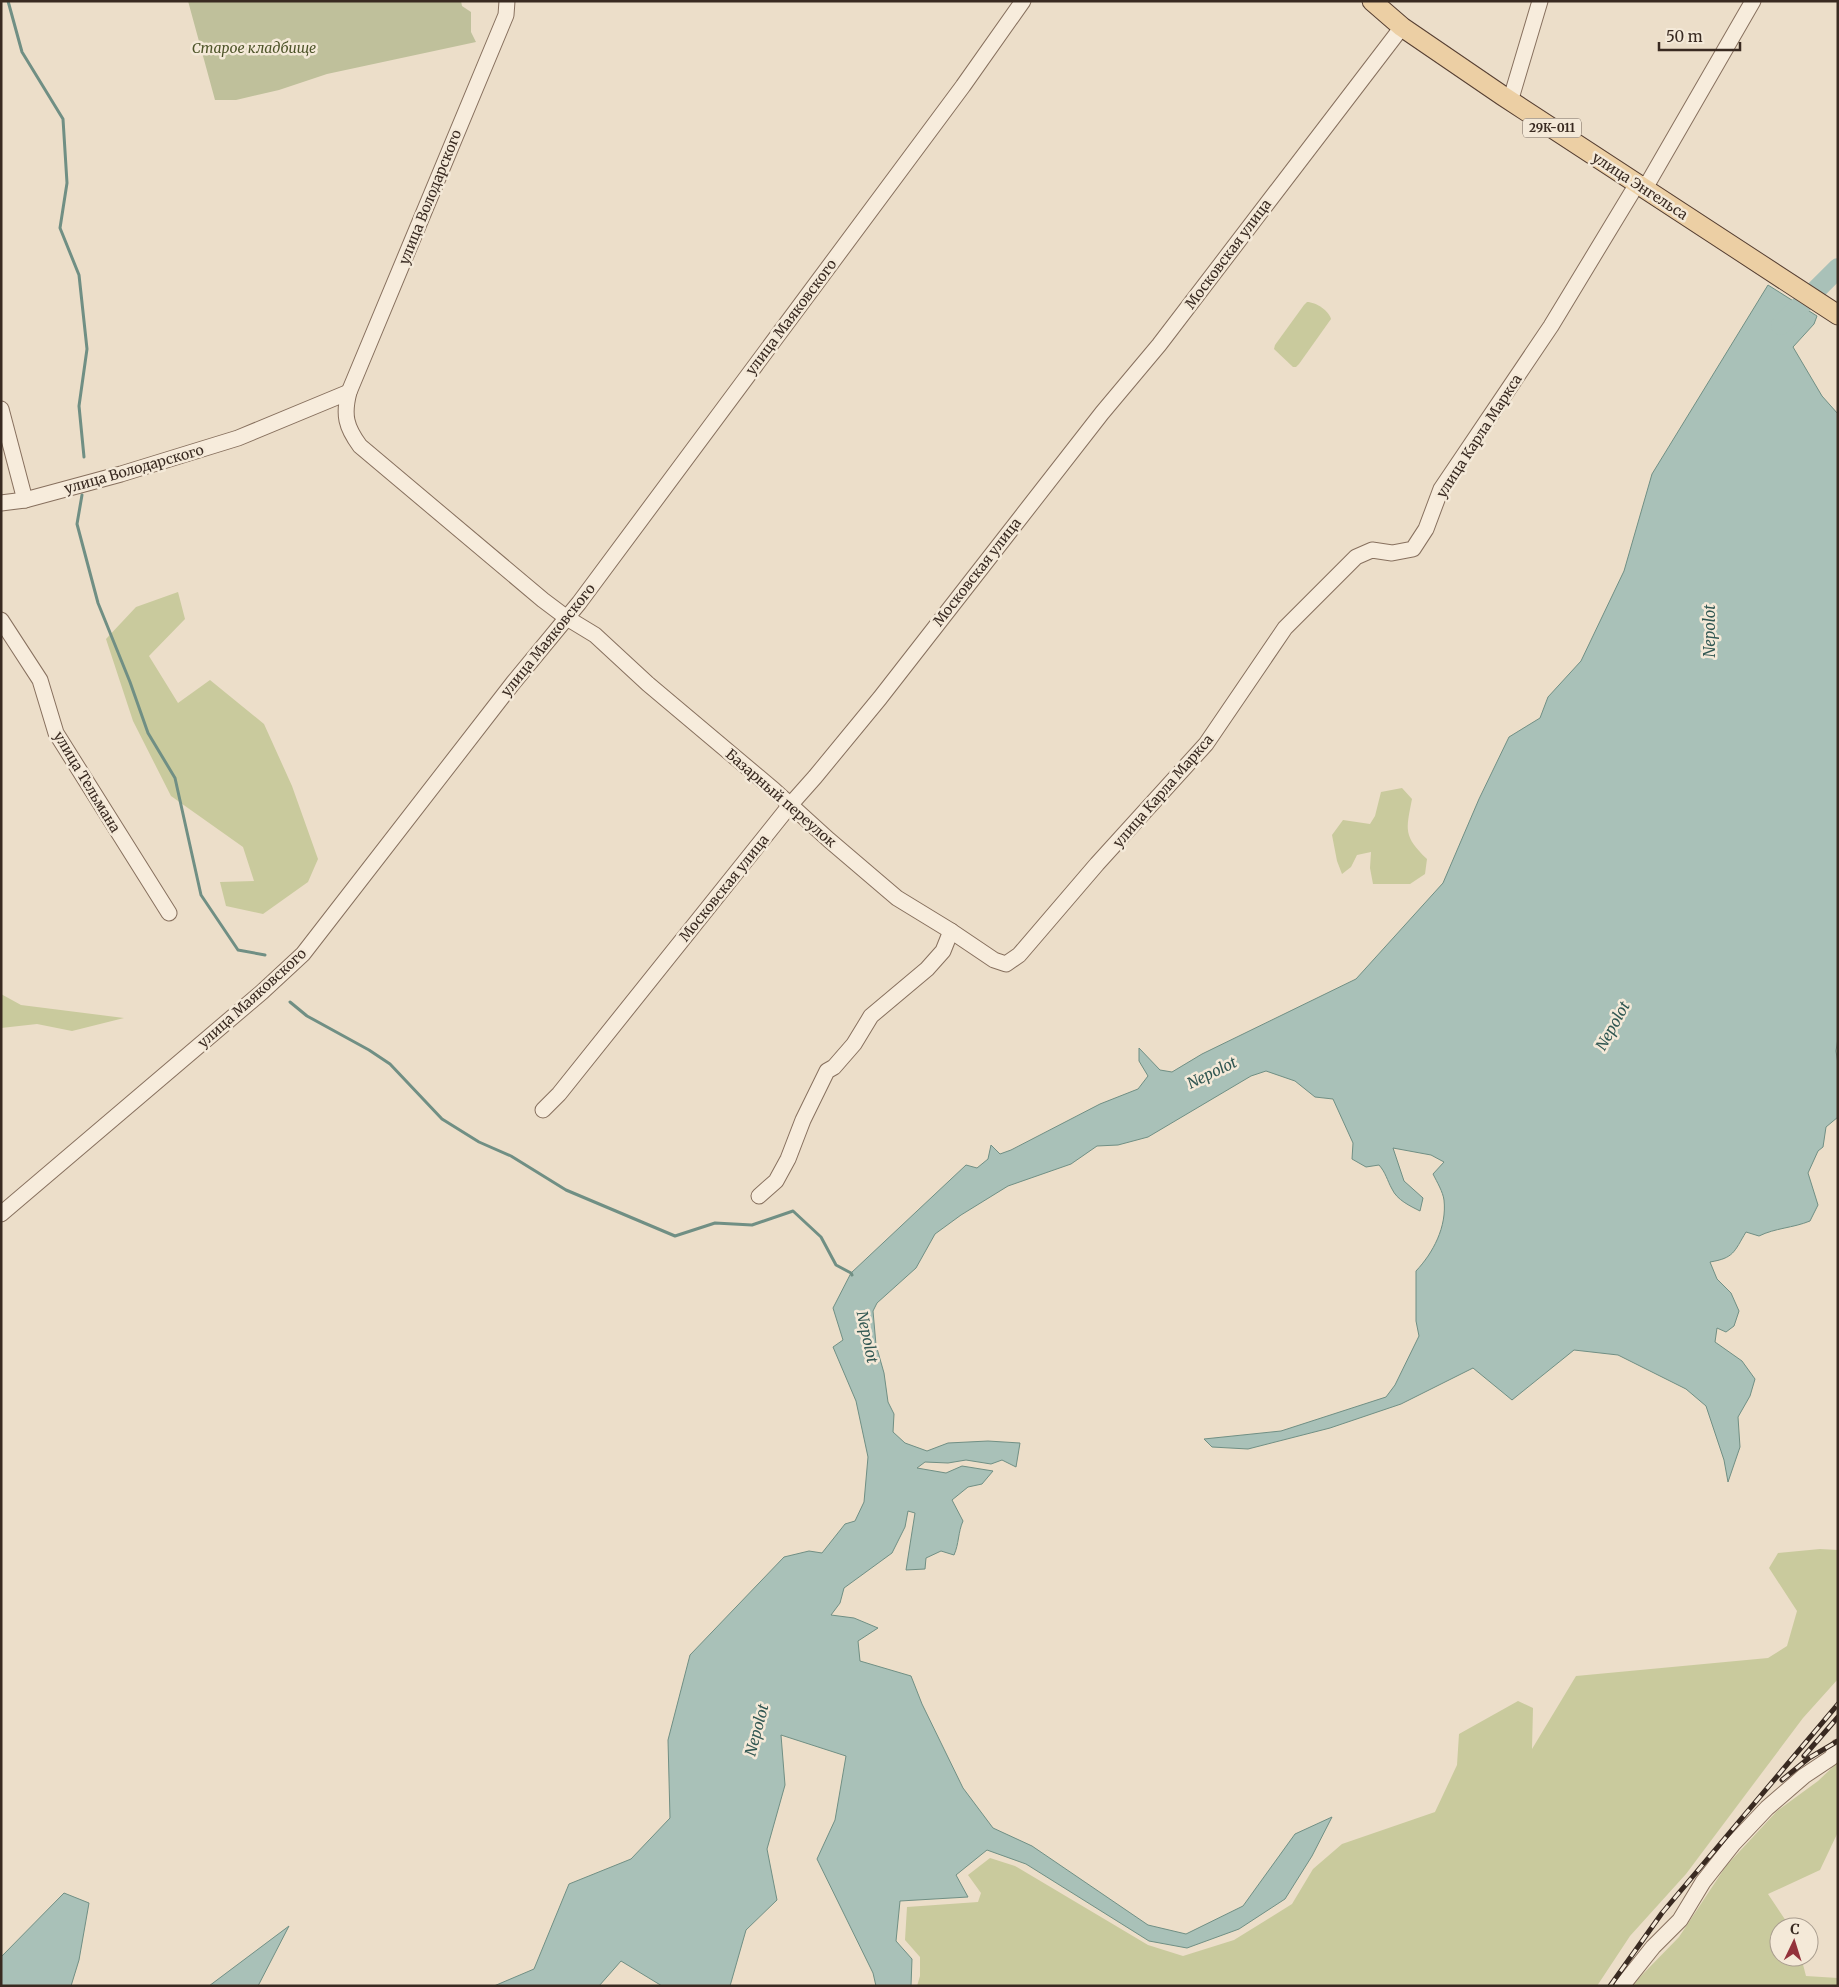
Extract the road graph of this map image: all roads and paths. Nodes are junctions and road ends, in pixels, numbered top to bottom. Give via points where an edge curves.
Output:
1 (507, 1) edge
2 (1022, 1) edge
3 (1372, 1) edge
4 (1540, 1) edge
5 (1754, 1) edge
6 (1402, 27) junction
7 (1503, 96) junction
8 (1637, 184) junction
9 (1838, 315) edge
10 (349, 392) junction
11 (1, 409) edge
12 (25, 500) junction
13 (1, 503) edge
14 (567, 618) junction
15 (1, 620) edge
16 (791, 804) junction
17 (169, 913) dead end
18 (951, 930) junction
19 (1006, 964) joint
20 (543, 1110) dead end
21 (759, 1196) dead end
22 (1, 1214) edge
23 (1838, 1747) edge
24 (1622, 1986) edge

1 - 10 street, улица Володарского via 506,15
2 - 14 street, улица Маяковского via 957,94
3 - 6 main road, улица Энгельса / 29К-011
4 - 7 street via 1512,95
5 - 8 street, улица Карла Маркса via 1648,182
6 - 7 main road, улица Энгельса / 29К-011
6 - 16 street, Московская улица via 1160,345 1102,413 880,698
7 - 8 main road, улица Энгельса / 29К-011
8 - 9 main road, улица Энгельса / 29К-011
8 - 19 street, улица Карла Маркса via 1551,326 1442,489 1426,529 1413,549 1392,553 1372,550 1356,557 1285,628 1206,744 1019,955
10 - 12 street, улица Володарского via 238,438
10 - 14 street, улица Володарского via 345,406 347,420 360,446
11 - 12 street
12 - 13 street, улица Володарского
14 - 16 street, Базарный переулок via 595,635 648,684
14 - 22 street, улица Маяковского via 303,954
15 - 17 street, улица Тельмана via 40,680 56,733
16 - 18 street, Базарный переулок via 897,898
16 - 20 street, Московская улица
18 - 19 street, Базарный переулок via 994,960
18 - 21 street via 943,951 927,969 871,1016 854,1044 827,1071 776,1182
23 - 24 street via 1831,1758 1767,1808 1733,1844 1680,1920

